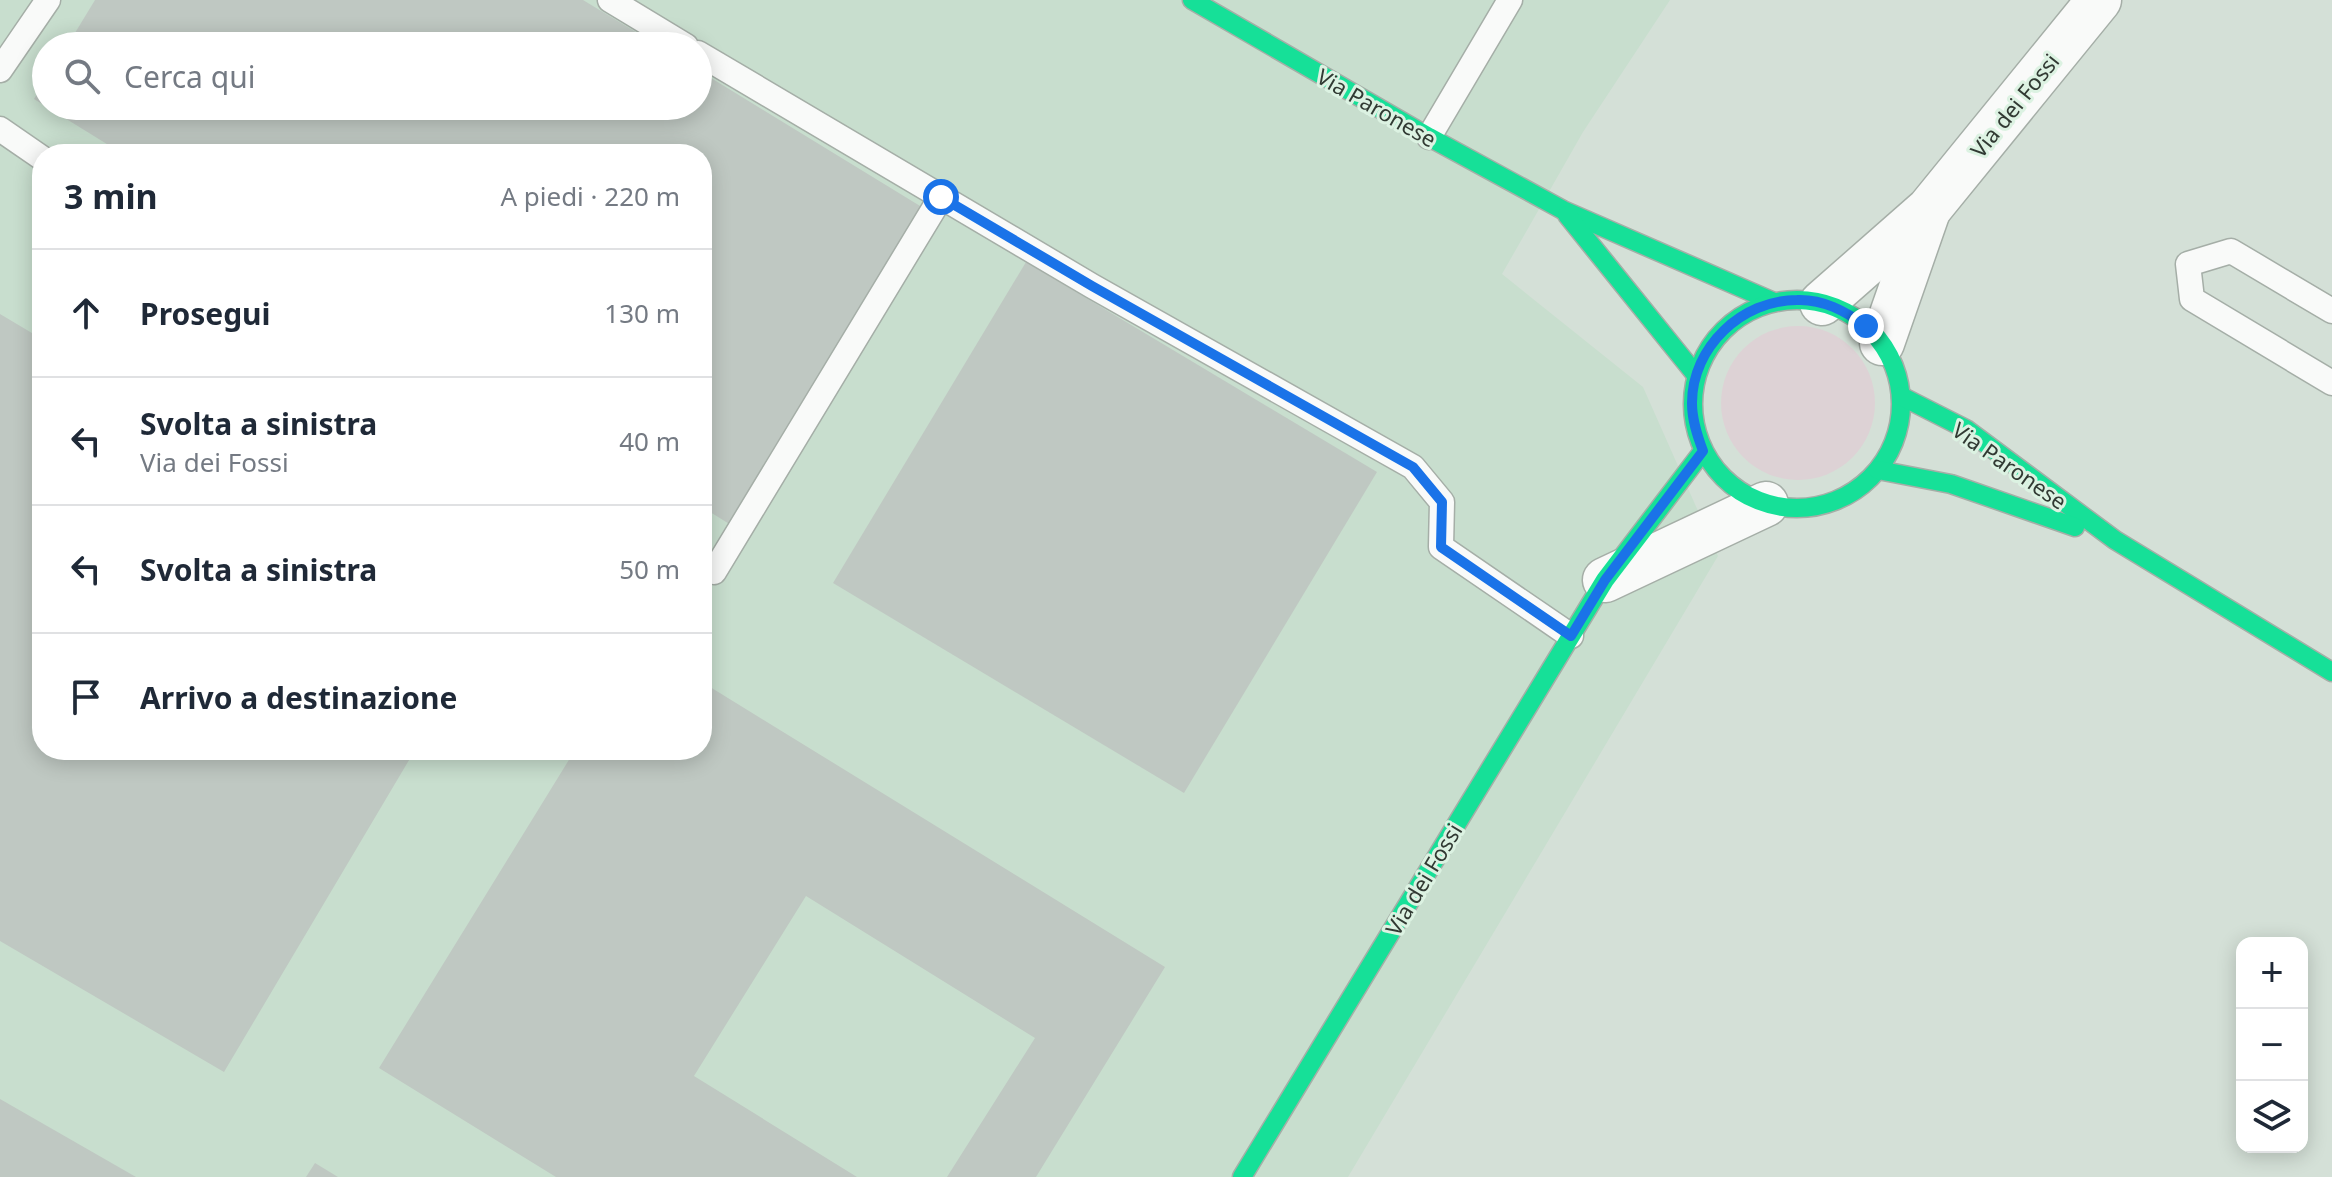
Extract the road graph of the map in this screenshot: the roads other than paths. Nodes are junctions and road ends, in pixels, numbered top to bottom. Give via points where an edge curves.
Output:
1 (48, 0) edge
2 (610, 0) edge
3 (1192, 0) edge
4 (2099, 0) edge
5 (1500, 3) edge
6 (663, 32) edge
7 (712, 61) edge
8 (0, 70) edge
9 (0, 129) edge
10 (1429, 137) junction
11 (32, 151) edge
12 (941, 197) junction
13 (1929, 209) junction
14 (1563, 210) junction
15 (1774, 302) junction
16 (1822, 303) junction
17 (2332, 311) edge
18 (1882, 343) junction
19 (1696, 375) junction
20 (2332, 383) edge
21 (1901, 396) junction
22 (1703, 451) junction
23 (1878, 470) junction
24 (1766, 504) junction
25 (2115, 540) junction
26 (712, 571) edge
27 (1605, 580) junction
28 (1571, 636) junction
29 (2332, 672) edge
30 (1242, 1177) edge

1 - 8 lane
2 - 6 lane
3 - 10 main road, Via Paronese
4 - 13 street, Via dei Fossi
5 - 10 lane
7 - 12 lane
9 - 11 lane
10 - 14 main road, Via Paronese
12 - 26 lane
12 - 28 lane via 1413,467 1442,502 1441,547
13 - 16 street, Via dei Fossi
13 - 18 street, Via dei Fossi
14 - 15 main road, Via Paronese
14 - 19 main road, Via Paronese
15 - 16 main road
15 - 19 main road via 1725,328
16 - 18 main road via 1866,326
17 - 20 lane via 2231,251 2188,264 2192,299
18 - 21 main road
19 - 22 main road via 1694,427
21 - 23 main road via 1896,435
21 - 25 main road, Via Paronese via 1966,429
22 - 24 main road via 1740,492
22 - 27 main road, Via dei Fossi
23 - 24 main road via 1828,504
23 - 25 main road, Via Paronese via 1951,484
24 - 27 street
25 - 29 main road, Via Paronese
27 - 28 main road, Via dei Fossi
28 - 30 main road, Via dei Fossi

